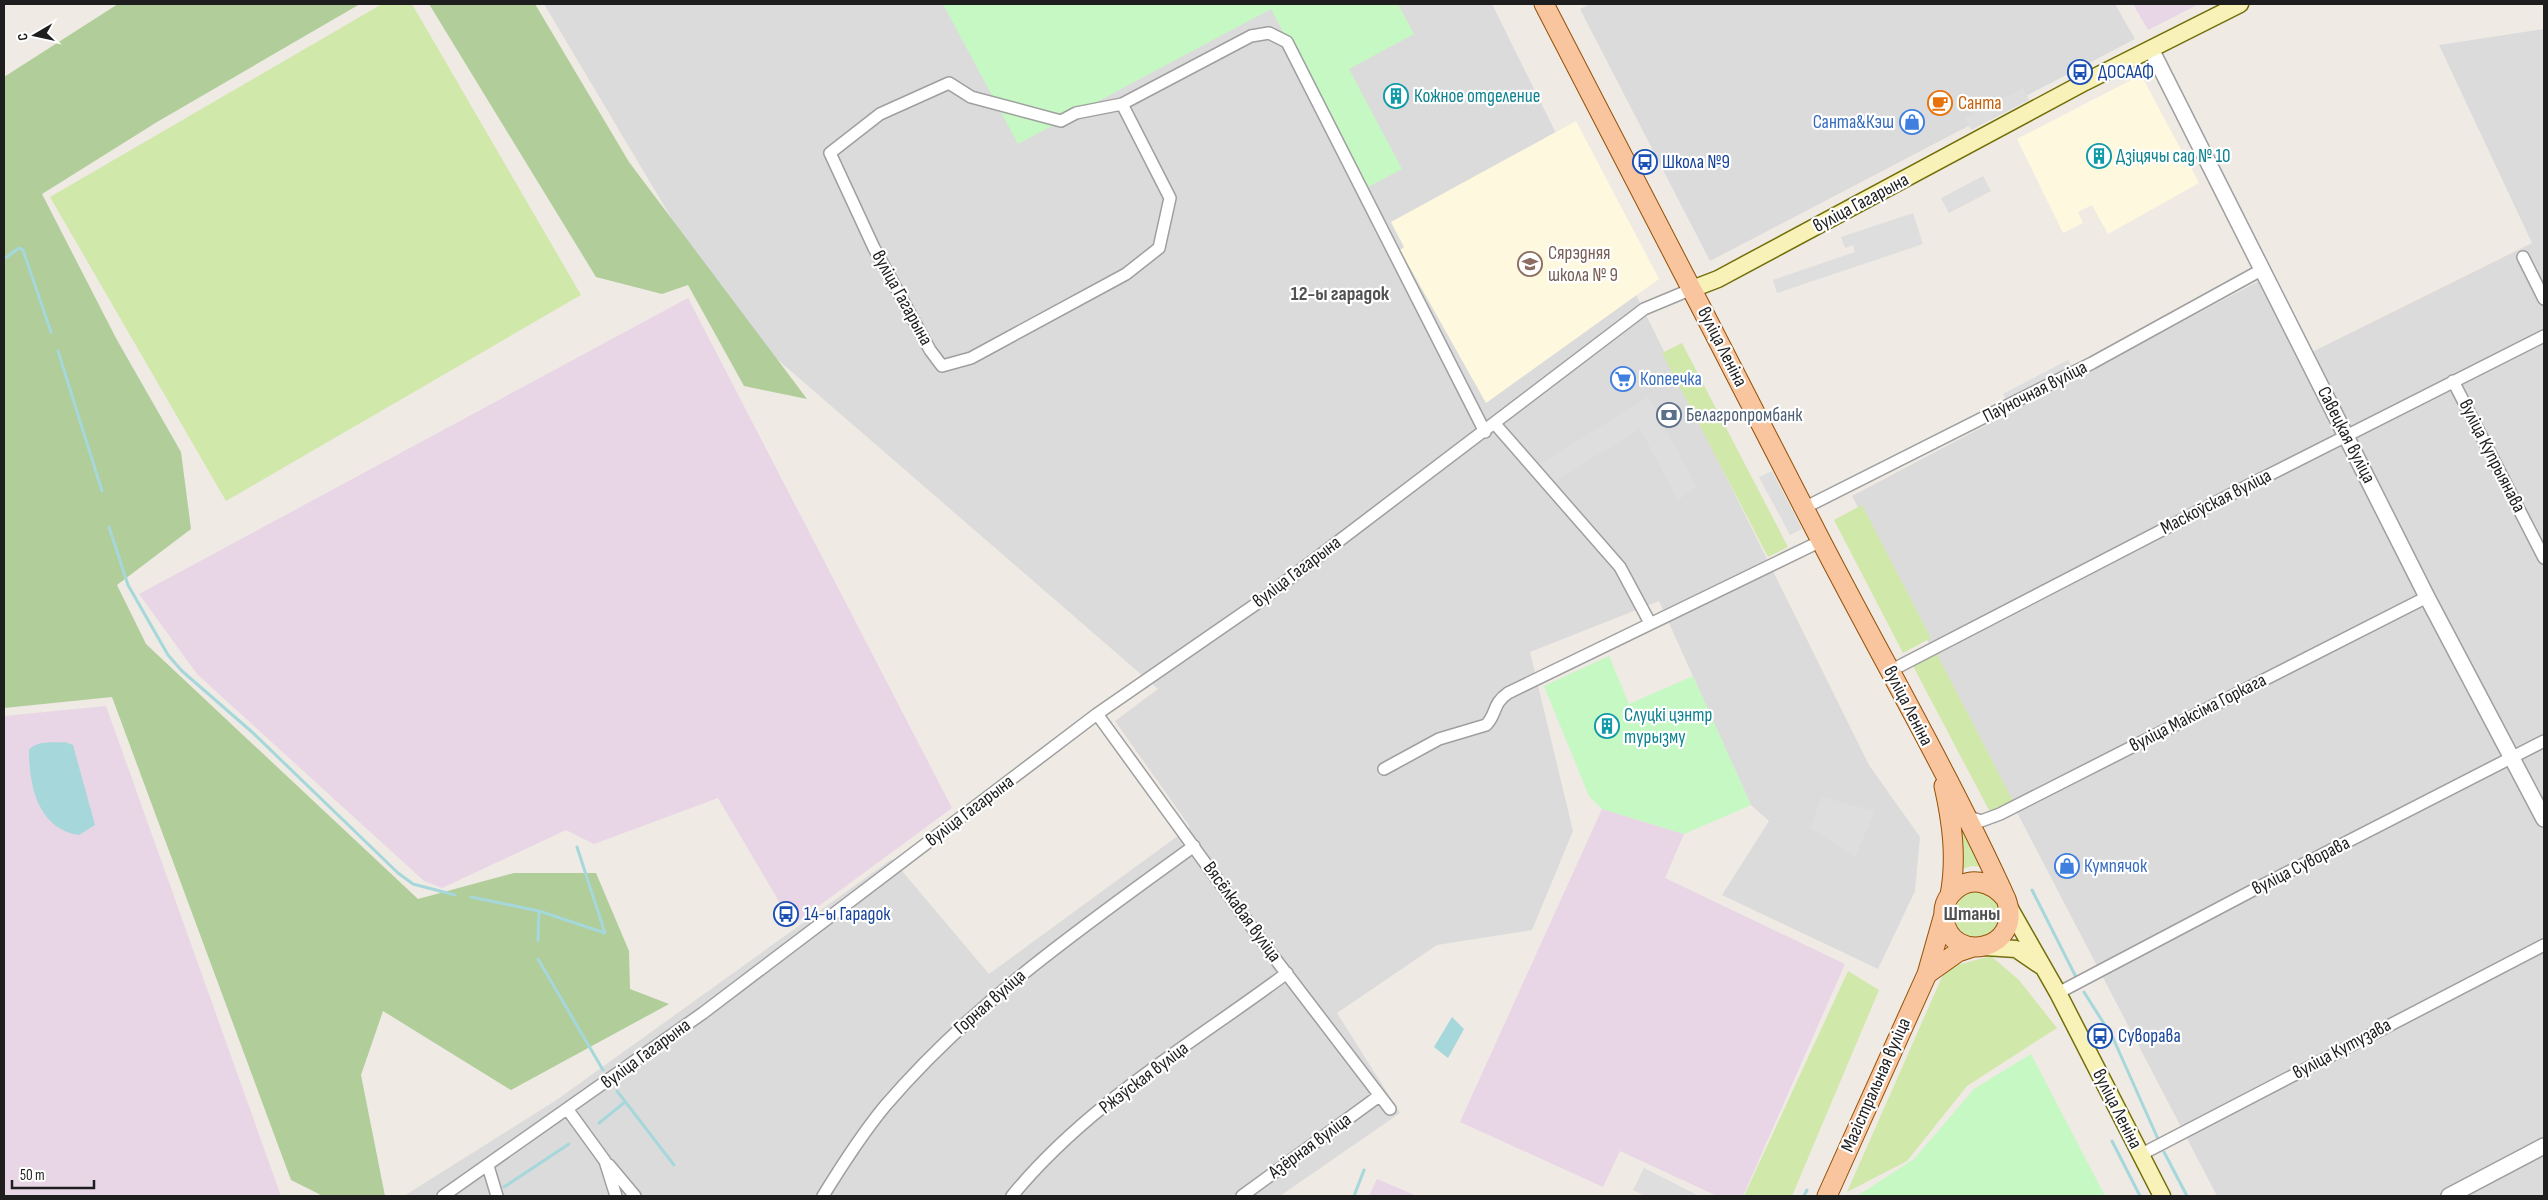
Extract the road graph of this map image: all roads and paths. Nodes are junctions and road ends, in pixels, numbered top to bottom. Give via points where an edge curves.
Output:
1 (1544, 4) edge
2 (2240, 4) edge
3 (2151, 49) junction
4 (1122, 104) junction
5 (2522, 257) dead end
6 (2263, 269) junction
7 (1692, 289) junction
8 (2544, 299) edge
9 (2544, 336) edge
10 (2453, 381) junction
11 (1496, 424) junction
12 (1485, 432) junction
13 (2347, 435) junction
14 (1804, 508) junction
15 (1821, 541) junction
16 (2544, 558) edge
17 (2427, 597) junction
18 (1650, 624) junction
19 (1890, 671) junction
20 (1096, 714) junction
21 (2544, 741) edge
22 (2512, 757) junction
23 (1384, 769) dead end
24 (1959, 817) junction
25 (2544, 819) edge
26 (1194, 846) junction
27 (1950, 895) junction
28 (2007, 903) junction
29 (1944, 914) junction
30 (2544, 945) edge
31 (1979, 947) junction
32 (2045, 969) junction
33 (1287, 973) junction
34 (1927, 974) junction
35 (2058, 993) junction
36 (1378, 1096) junction
37 (1390, 1109) dead end
38 (568, 1110) junction
39 (2544, 1146) edge
40 (2140, 1155) junction
41 (605, 1161) junction
42 (488, 1166) junction
43 (443, 1196) edge
44 (497, 1196) edge
45 (616, 1196) edge
46 (635, 1196) edge
47 (823, 1196) edge
48 (1012, 1196) edge
49 (1242, 1196) edge
50 (1827, 1196) edge
51 (2162, 1196) edge
52 (2449, 1196) edge

1 - 7 main road, вуліца Леніна
2 - 3 main road, вуліца Гагарына
3 - 6 street, Савецкая вуліца
3 - 7 main road, вуліца Гагарына via 1735,270
4 - 4 street, вуліца Гагарына via 1076,113 1061,121 971,97 948,82 880,114 830,153 874,248 942,366 971,358 1126,274 1159,248 1170,198
4 - 12 street via 1251,36 1269,33 1287,42
5 - 8 street
6 - 13 street, Савецкая вуліца
6 - 14 street, Паўночная вуліца via 2092,363
7 - 11 street, вуліца Гагарына via 1644,310
7 - 14 main road, вуліца Леніна
9 - 10 street, Маскоўская вуліца
10 - 13 street, Маскоўская вуліца
10 - 16 street, вуліца Купрыянава
11 - 12 street, вуліца Гагарына
11 - 18 street via 1620,567
12 - 20 street, вуліца Гагарына via 1256,604
13 - 17 street, Савецкая вуліца
13 - 19 street, Маскоўская вуліца
14 - 15 main road, вуліца Леніна
15 - 18 street
15 - 19 main road, вуліца Леніна
17 - 22 street, Савецкая вуліца
17 - 24 street, вуліца Максіма Горкага via 2000,814 1981,822
18 - 23 street via 1508,692 1498,700 1486,725 1439,739
19 - 24 main road, вуліца Леніна via 1941,770
20 - 26 street, Вясёлкавая вуліца
20 - 38 street, вуліца Гагарына via 703,1012
21 - 22 street, вуліца Суворава
22 - 25 street, Савецкая вуліца
22 - 35 street, вуліца Суворава
24 - 27 main road, вуліца Леніна
24 - 28 main road, вуліца Леніна
26 - 33 street, Вясёлкавая вуліца
26 - 47 street, Горная вуліца via 1046,953 953,1034 884,1107
27 - 28 main road via 1968,882 1979,882 1999,890
27 - 29 main road
28 - 31 main road via 2005,932 2000,938
28 - 32 main road, вуліца Леніна
29 - 31 main road via 1945,923 1955,940
29 - 34 main road, Магістральная вуліца
30 - 40 street, вуліца Кутузава
31 - 32 main road, вуліца Леніна via 2016,949
31 - 34 main road via 1958,952
32 - 35 main road, вуліца Леніна
33 - 36 street, Вясёлкавая вуліца
33 - 48 street, Ржэўская вуліца via 1121,1093 1064,1139
34 - 50 main road, Магістральная вуліца
35 - 40 main road, вуліца Леніна
36 - 37 street, Вясёлкавая вуліца
36 - 49 street, Азёрная вуліца
38 - 41 street
38 - 42 street, вуліца Гагарына
39 - 52 street
40 - 51 main road, вуліца Леніна
41 - 45 street
41 - 46 street
42 - 43 street, вуліца Гагарына
42 - 44 street

